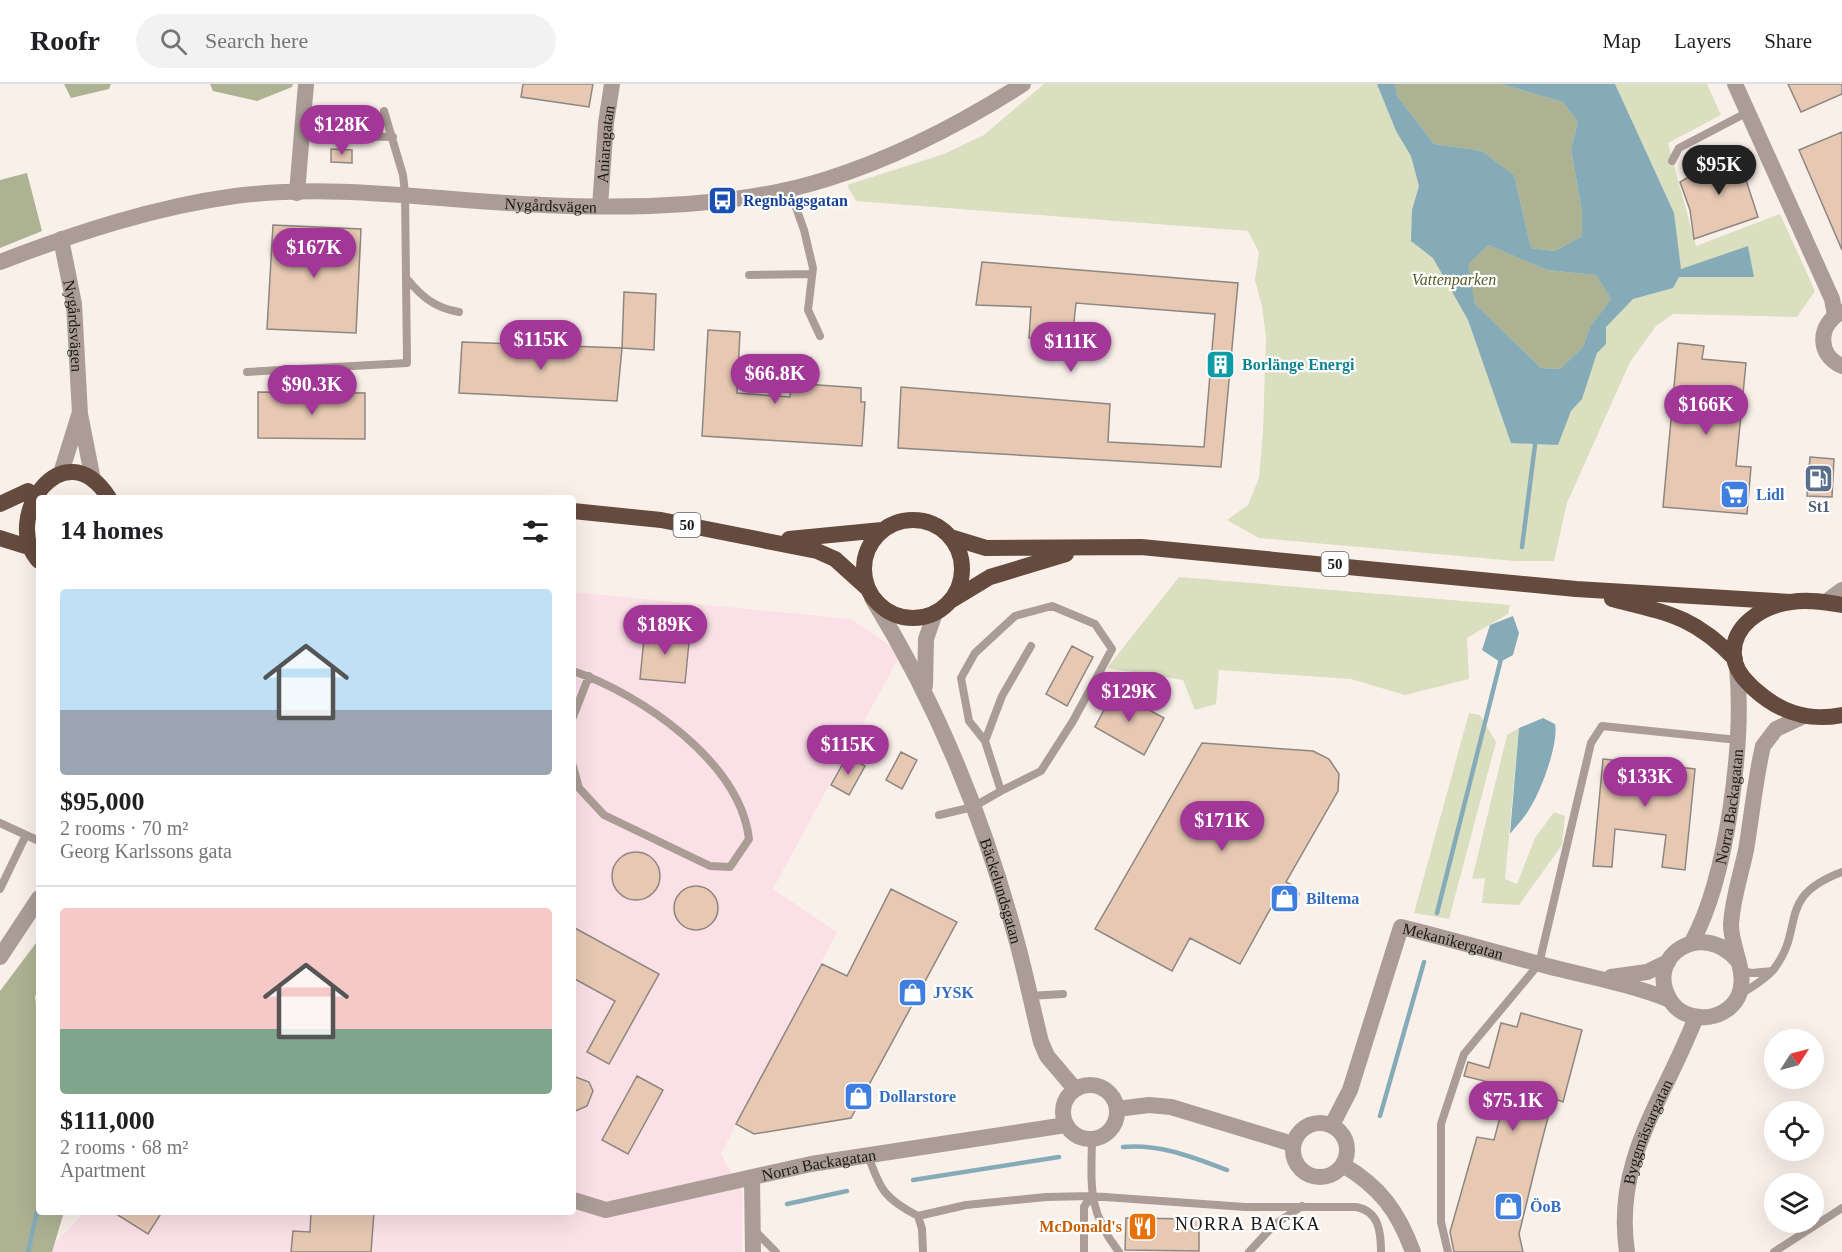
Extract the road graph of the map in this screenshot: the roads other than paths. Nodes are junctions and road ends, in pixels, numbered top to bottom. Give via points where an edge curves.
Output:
1 (306, 84) edge
2 (612, 84) edge
3 (1023, 84) edge
4 (1735, 84) edge
5 (384, 111) dead end
6 (1748, 112) junction
7 (301, 135) junction
8 (393, 136) junction
9 (1672, 161) dead end
10 (789, 188) junction
11 (297, 193) junction
12 (405, 193) junction
13 (600, 206) junction
14 (61, 239) junction
15 (0, 262) edge
16 (812, 274) junction
17 (749, 275) dead end
18 (407, 279) junction
19 (459, 312) dead end
20 (1839, 314) edge
21 (820, 336) dead end
22 (1842, 366) edge
23 (247, 372) dead end
24 (80, 414) junction
25 (62, 472) junction
26 (93, 480) junction
27 (28, 491) junction
28 (107, 495) edge
29 (0, 504) edge
30 (576, 512) edge
31 (882, 530) junction
32 (950, 537) junction
33 (0, 538) edge
34 (767, 540) junction
35 (25, 546) junction
36 (1094, 548) junction
37 (36, 558) edge
38 (1575, 589) junction
39 (1842, 590) edge
40 (869, 592) junction
41 (951, 600) junction
42 (1791, 602) junction
43 (1834, 603) edge
44 (935, 613) junction
45 (1031, 646) dead end
46 (1736, 663) junction
47 (576, 672) edge
48 (589, 676) junction
49 (925, 690) junction
50 (576, 709) edge
51 (1842, 715) edge
52 (1804, 716) junction
53 (1738, 740) junction
54 (985, 741) junction
55 (576, 777) edge
56 (1001, 791) junction
57 (974, 807) junction
58 (939, 815) dead end
59 (0, 824) edge
60 (26, 835) junction
61 (36, 840) edge
62 (1842, 872) edge
63 (0, 889) edge
64 (36, 903) edge
65 (1692, 942) junction
66 (0, 957) edge
67 (1668, 962) junction
68 (1539, 964) junction
69 (1739, 965) junction
70 (1773, 971) junction
71 (1605, 977) junction
72 (1063, 994) dead end
73 (1029, 996) junction
74 (1738, 997) junction
75 (1670, 1000) junction
76 (1696, 1017) junction
77 (1075, 1089) junction
78 (1117, 1109) junction
79 (1066, 1125) junction
80 (1332, 1125) junction
81 (1092, 1140) junction
82 (1293, 1144) junction
83 (868, 1155) junction
84 (1343, 1165) junction
85 (752, 1178) junction
86 (1091, 1196) junction
87 (576, 1201) edge
88 (1302, 1206) junction
89 (1842, 1208) edge
90 (918, 1216) junction
91 (754, 1230) junction
92 (753, 1252) edge
93 (776, 1252) edge
94 (923, 1252) edge
95 (1084, 1252) edge
96 (1119, 1252) edge
97 (1249, 1252) edge
98 (1381, 1252) edge
99 (1413, 1252) edge
100 (1448, 1252) edge
101 (1627, 1252) edge
102 (1774, 1252) edge

1 - 7 street
2 - 13 street, Aniaragatan
3 - 10 street, Nygårdsvägen via 968,119 920,143 827,179
4 - 6 street
5 - 8 lane
6 - 9 lane via 1679,148
6 - 20 street
7 - 8 lane
7 - 11 street
8 - 12 lane
10 - 13 street, Nygårdsvägen via 722,200
10 - 16 lane via 804,230
11 - 12 street, Nygårdsvägen
11 - 14 street, Nygårdsvägen via 236,196 160,210
12 - 13 street, Nygårdsvägen
12 - 18 lane
14 - 15 street, Nygårdsvägen
14 - 24 street, Nygårdsvägen via 74,304
16 - 17 lane
16 - 21 lane via 808,310
18 - 19 lane via 422,298
18 - 23 lane via 407,363
20 - 22 street via 1825,328 1823,344 1831,359
24 - 25 street, Nygårdsvägen
24 - 26 street, Nygårdsvägen
25 - 26 highway
25 - 27 highway via 40,480
26 - 28 highway
27 - 29 highway
27 - 35 highway via 18,517
30 - 34 highway, 50 via 606,512
31 - 32 highway via 899,521 918,520 936,525
31 - 34 highway, 50
31 - 40 highway via 865,555 863,576
32 - 36 highway, 50 via 987,548
32 - 41 highway via 957,546 962,568
33 - 35 highway
34 - 40 highway, 50 via 835,559
35 - 37 highway
36 - 38 highway, 50 via 1141,546
36 - 41 highway, 50 via 1011,569
38 - 42 highway, 50
38 - 46 highway, 50 via 1686,621 1716,639
39 - 43 street
40 - 44 highway via 882,608 908,619
40 - 49 street, Bäckelundsgatan
41 - 44 highway
42 - 43 highway
42 - 46 highway via 1770,607 1747,622 1737,635
44 - 49 street, Bäckelundsgatan via 926,639
45 - 54 lane via 1002,696
46 - 52 highway via 1746,681 1767,700
46 - 53 street, Norra Backagatan via 1740,699
47 - 48 lane
48 - 50 lane
48 - 55 lane via 661,716 702,752 747,818 749,839 730,867 710,866 604,815 579,788
49 - 57 street, Bäckelundsgatan
51 - 52 highway
52 - 69 street, Norra Backagatan via 1776,729 1762,746 1731,926
53 - 65 street, Norra Backagatan via 1723,843 1705,918
53 - 68 lane via 1602,726 1591,742
54 - 56 lane
54 - 56 lane via 969,721 961,678 975,653 1015,616 1052,606 1095,624 1112,649 1073,721 1041,771
56 - 57 lane
57 - 58 lane
57 - 73 street, Bäckelundsgatan via 1015,935
59 - 60 lane
60 - 61 lane
60 - 63 lane
62 - 70 lane via 1815,884 1797,904
64 - 66 street
65 - 67 street via 1682,946
65 - 69 street via 1717,943
67 - 71 street, Mekanikergatan via 1647,972
67 - 75 street via 1665,975
68 - 71 street, Mekanikergatan
68 - 80 street, Mekanikergatan via 1401,927 1350,1090
68 - 100 lane via 1464,1054 1441,1124 1441,1222
69 - 70 lane via 1752,973
69 - 74 street via 1742,984
70 - 74 lane
71 - 75 street, Mekanikergatan
72 - 73 lane
73 - 77 street, Bäckelundsgatan via 1047,1056
74 - 76 street via 1720,1014
75 - 76 street
76 - 101 street, Byggmästargatan via 1632,1160 1623,1226
77 - 78 street via 1102,1087 1115,1100
77 - 79 street via 1065,1101
78 - 81 street via 1117,1118 1108,1133
78 - 82 street via 1171,1107
79 - 81 street via 1077,1136
79 - 83 street, Norra Backagatan
80 - 82 street via 1308,1125
80 - 84 street via 1340,1131 1347,1147
81 - 86 lane
82 - 84 street via 1296,1162 1309,1175 1328,1176
83 - 85 street, Norra Backagatan
83 - 90 lane via 884,1194
84 - 99 street via 1369,1181 1389,1203
85 - 87 street, Norra Backagatan via 606,1210
85 - 91 street
86 - 88 lane via 1245,1207
86 - 90 lane via 999,1201
86 - 95 lane via 1084,1207
86 - 96 lane via 1102,1230
88 - 97 lane via 1274,1225
88 - 98 lane via 1366,1209 1379,1227
89 - 102 lane
90 - 94 lane
91 - 92 street
91 - 93 lane

